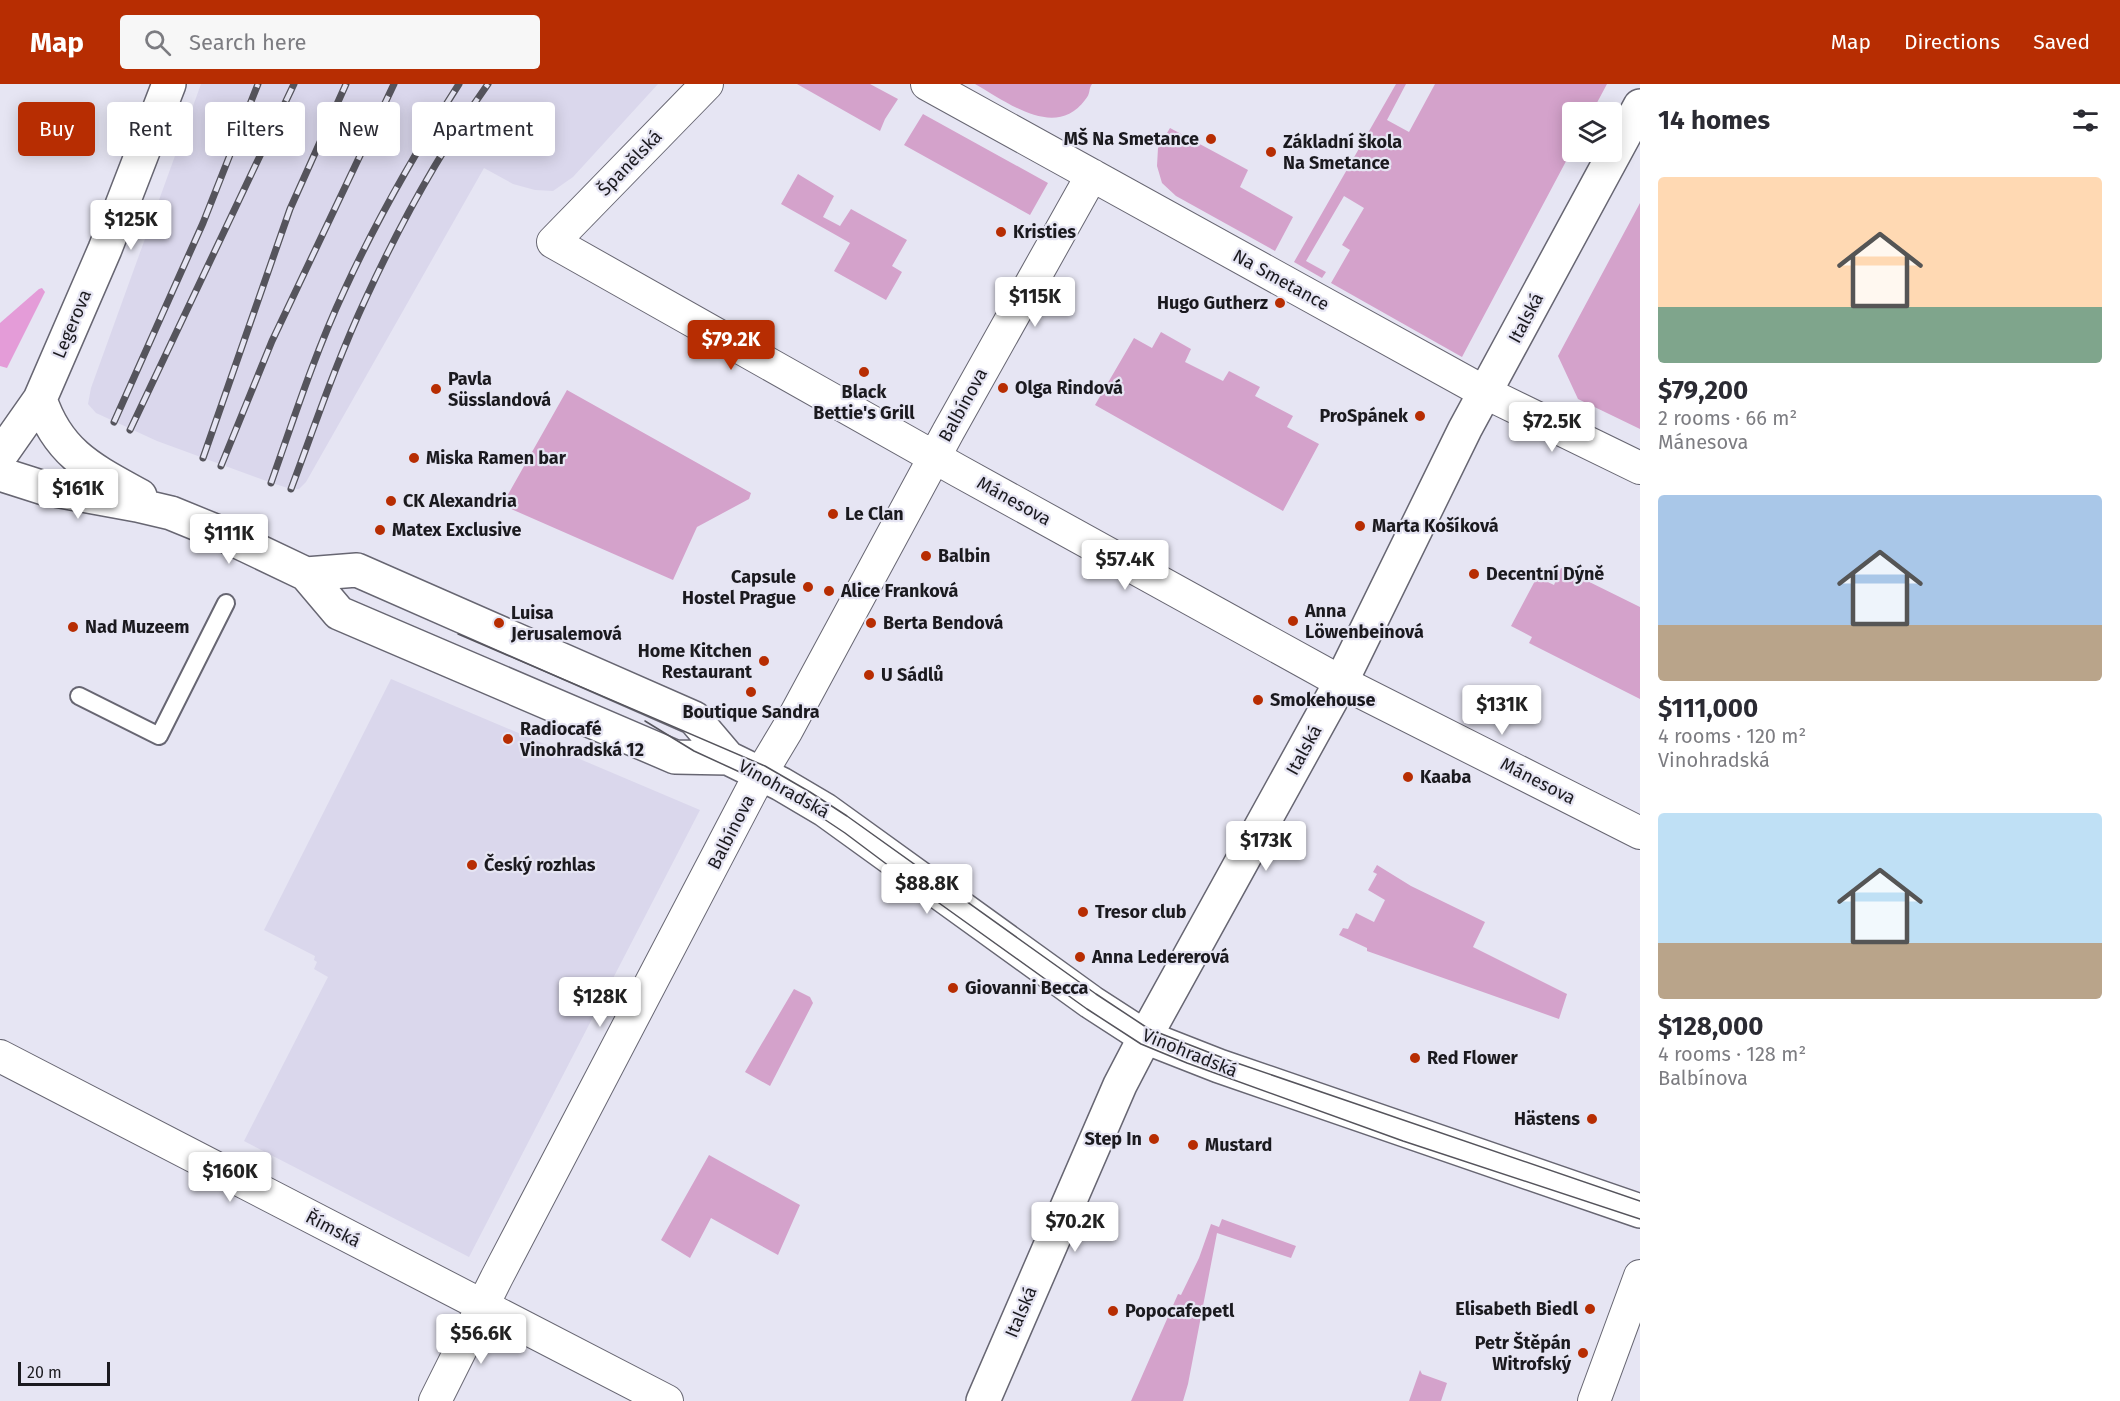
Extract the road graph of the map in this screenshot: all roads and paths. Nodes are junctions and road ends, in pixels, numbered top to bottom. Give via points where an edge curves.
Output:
1 (707, 84) edge
2 (927, 84) edge
3 (163, 88) edge
4 (1640, 106) edge
5 (1092, 175) junction
6 (553, 242) joint
7 (1486, 393) junction
8 (40, 399) junction
9 (0, 456) edge
10 (934, 457) junction
11 (1640, 468) edge
12 (0, 474) edge
13 (171, 513) junction
14 (306, 574) junction
15 (226, 603) dead end
16 (1341, 682) junction
17 (79, 696) dead end
18 (728, 758) junction
19 (761, 774) junction
20 (1640, 833) edge
21 (1145, 1037) junction
22 (0, 1056) edge
23 (1640, 1210) edge
24 (1640, 1276) edge
25 (483, 1306) junction
26 (435, 1401) edge
27 (667, 1401) edge
28 (983, 1401) edge
29 (1593, 1401) edge

1 - 6 street, Španělská
2 - 5 street, Na Smetance
3 - 8 main road, Legerova via 105,249
4 - 7 main road, Italská
5 - 7 street, Na Smetance
5 - 10 street, Balbínova
6 - 10 street, Mánesova
7 - 11 street, Na Smetance
7 - 16 main road, Italská
8 - 9 main road, Legerova
8 - 13 main road via 52,429 71,452 96,472
10 - 16 street, Mánesova
10 - 19 street, Balbínova
12 - 13 main road via 44,488
13 - 14 main road
14 - 18 main road via 339,613 675,757
14 - 18 main road via 357,570 694,718
15 - 17 lane via 159,736
16 - 20 street, Mánesova
16 - 21 main road, Italská
18 - 19 main road, Vinohradská
19 - 21 main road, Vinohradská via 849,827
19 - 25 street, Balbínova
21 - 23 main road, Vinohradská
21 - 28 main road, Italská via 1120,1084
22 - 25 street, Římská
24 - 29 street
25 - 26 street, Balbínova
25 - 27 street, Římská

